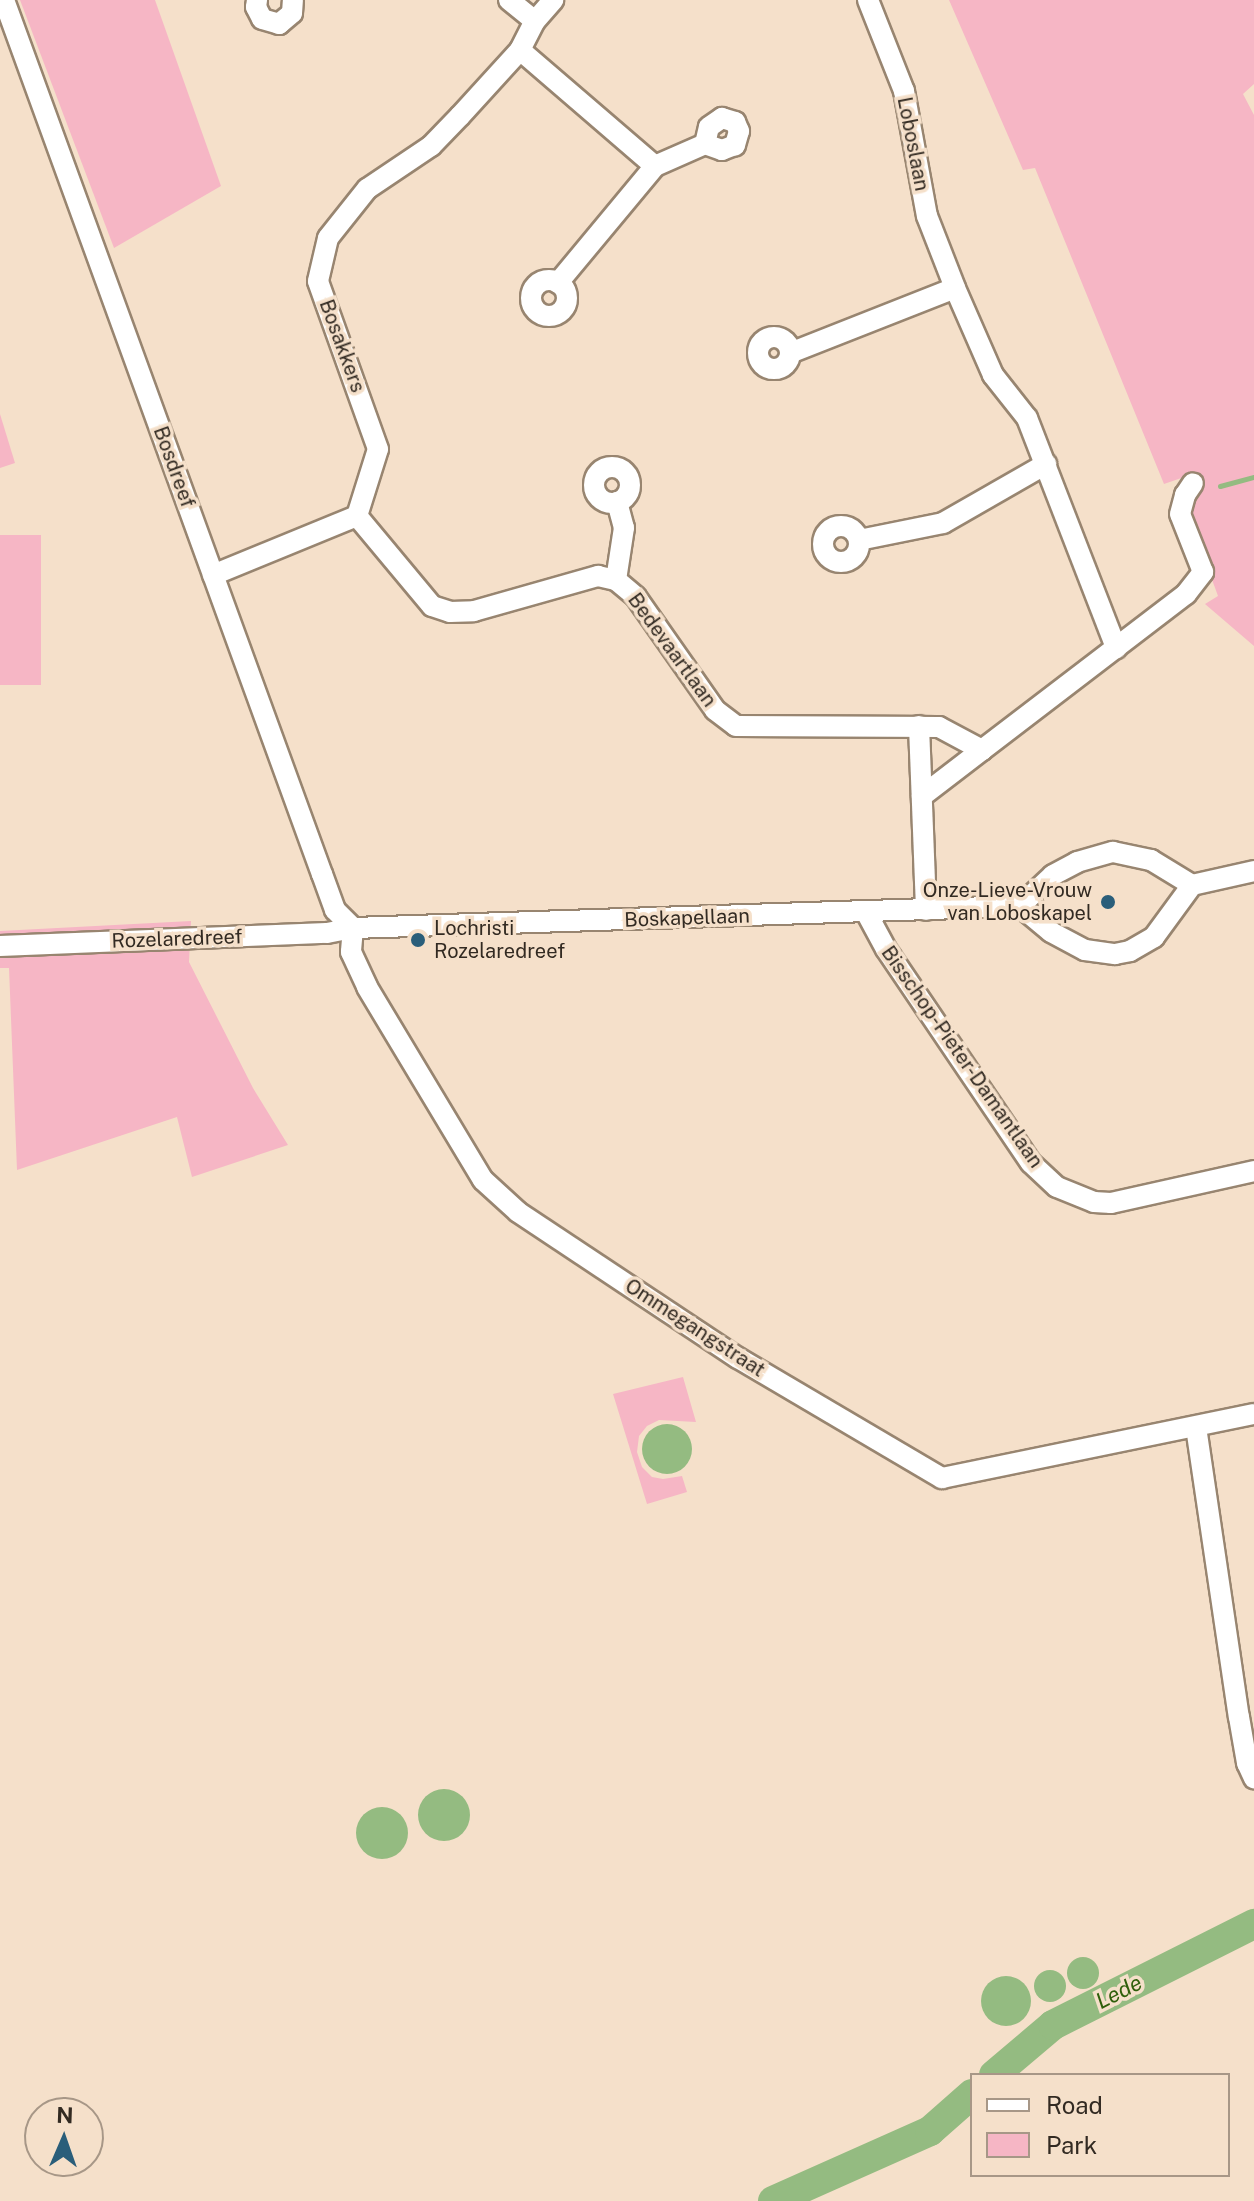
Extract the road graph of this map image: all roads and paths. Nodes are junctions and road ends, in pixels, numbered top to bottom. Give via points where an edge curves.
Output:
1 (4, 0) edge
2 (257, 0) edge
3 (293, 0) edge
4 (509, 0) edge
5 (553, 0) edge
6 (868, 0) edge
7 (535, 21) junction
8 (520, 50) junction
9 (705, 144) dead end
10 (655, 166) junction
11 (558, 283) dead end
12 (955, 288) junction
13 (790, 353) dead end
14 (1046, 464) junction
15 (1193, 483) dead end
16 (617, 502) dead end
17 (357, 516) junction
18 (859, 540) dead end
19 (213, 575) junction
20 (616, 580) junction
21 (1116, 648) junction
22 (919, 726) junction
23 (982, 750) junction
24 (922, 796) junction
25 (1254, 871) edge
26 (1192, 885) junction
27 (1020, 906) junction
28 (926, 910) junction
29 (866, 912) junction
30 (353, 928) junction
31 (0, 946) edge
32 (1254, 1171) edge
33 (1254, 1414) edge
34 (1196, 1427) junction
35 (1247, 1724) edge
36 (1254, 1778) edge

1 - 19 street, Bosdreef
2 - 3 street via 258,15 270,24 285,21
4 - 7 street
5 - 7 street, Bosakkers
6 - 12 street, Loboslaan via 904,91 927,216
7 - 8 street, Bosakkers
8 - 10 street
8 - 17 street, Bosakkers via 431,146 367,189 328,238 318,281 378,449
9 - 10 street
10 - 11 street
12 - 13 street
12 - 14 street, Loboslaan via 993,375 1027,418
14 - 18 street via 943,523
14 - 21 street, Loboslaan
15 - 21 street via 1180,514 1203,572 1186,594
16 - 20 street, Bedevaartlaan via 624,528
17 - 19 street
17 - 20 street, Bedevaartlaan via 432,606 450,612 474,611 598,576
19 - 30 street, Bosdreef via 335,910
20 - 22 street, Bedevaartlaan via 636,597 715,710 736,726
21 - 23 street
22 - 23 street via 939,727
22 - 24 street
23 - 24 street
24 - 28 street
25 - 26 street
26 - 27 street via 1151,860 1100,853 1053,875
26 - 27 street via 1154,937 1115,954 1085,950 1051,932
27 - 28 street, Boskapellaan
28 - 29 street, Boskapellaan
29 - 30 street, Boskapellaan
29 - 32 street, Bisschop-Pieter-Damantlaan via 1031,1163 1057,1187 1111,1203
30 - 31 street, Rozelaredreef
30 - 34 street, Ommegangstraat via 351,952 367,987 483,1180 518,1212 738,1358 942,1478
33 - 34 street, Ommegangstraat
34 - 35 street
35 - 36 street via 1247,1763

